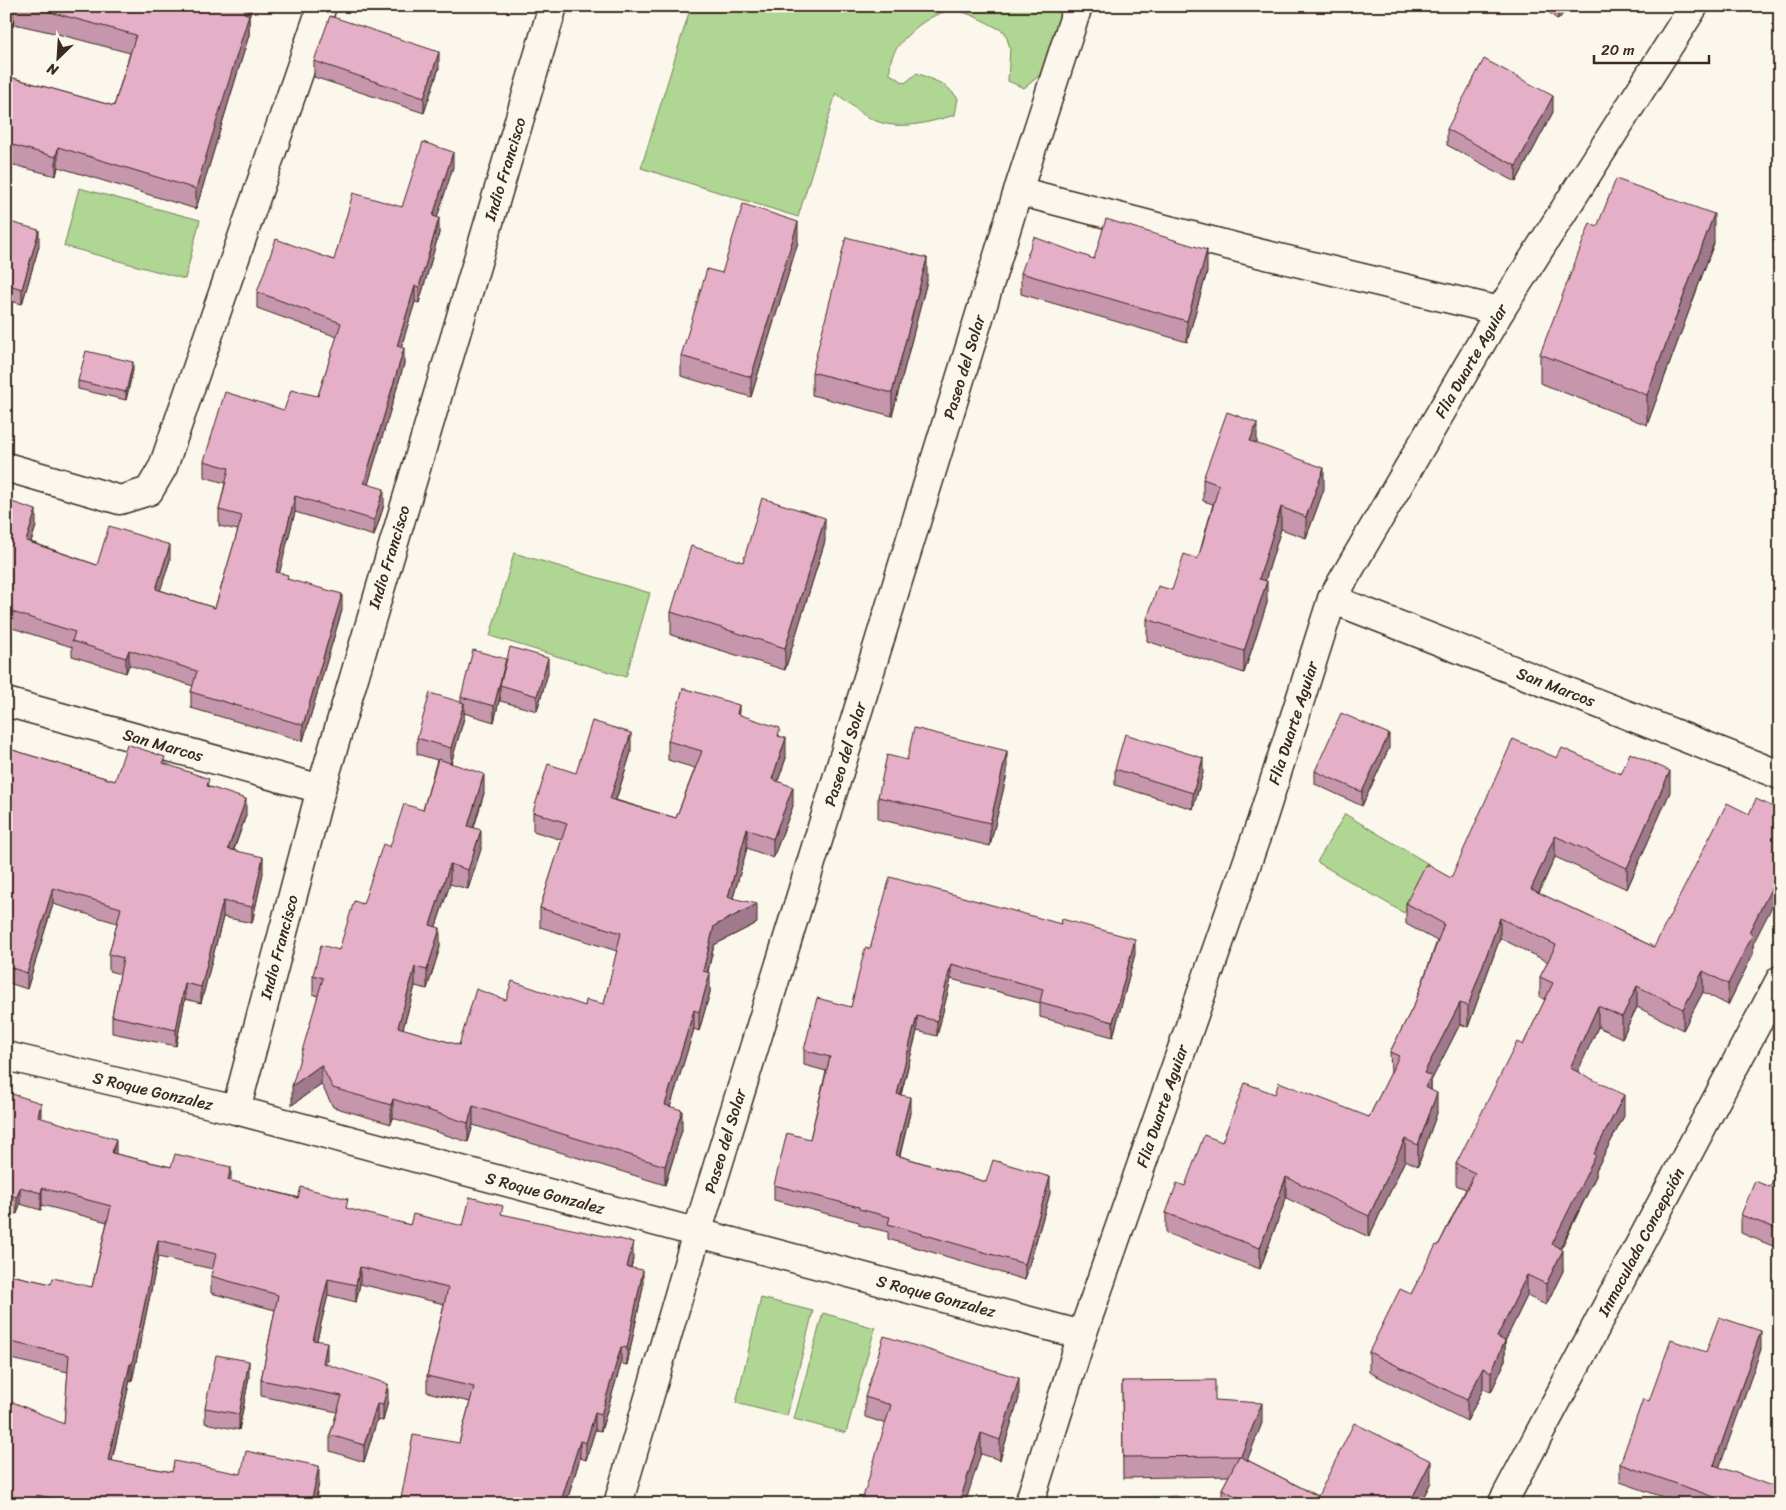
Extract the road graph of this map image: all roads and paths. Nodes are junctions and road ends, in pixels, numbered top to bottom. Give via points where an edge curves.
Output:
1 (322, 6) edge
2 (553, 6) edge
3 (1078, 6) edge
4 (1694, 6) edge
5 (1018, 191) junction
6 (1500, 310) junction
7 (6, 467) edge
8 (1332, 600) junction
9 (6, 702) edge
10 (1780, 775) edge
11 (320, 789) junction
12 (1780, 980) edge
13 (6, 1056) edge
14 (236, 1110) junction
15 (697, 1233) junction
16 (1082, 1335) junction
17 (618, 1504) edge
18 (1029, 1504) edge
19 (1502, 1504) edge

1 - 7 street via 163,467 149,491 120,500
2 - 11 street, Indio Francisco
3 - 5 street, Paseo del Solar
4 - 6 street, Flia Duarte Aguiar
5 - 6 street via 1258,253
5 - 15 street, Paseo del Solar
6 - 8 street, Flia Duarte Aguiar
8 - 10 street, San Marcos
8 - 16 street, Flia Duarte Aguiar via 1262,820
9 - 11 street, San Marcos
11 - 14 street, Indio Francisco
12 - 19 street, Inmaculada Concepción
13 - 14 street, S Roque Gonzalez
14 - 15 street, S Roque Gonzalez
15 - 16 street, S Roque Gonzalez
15 - 17 street, Paseo del Solar
16 - 18 street, Flia Duarte Aguiar

